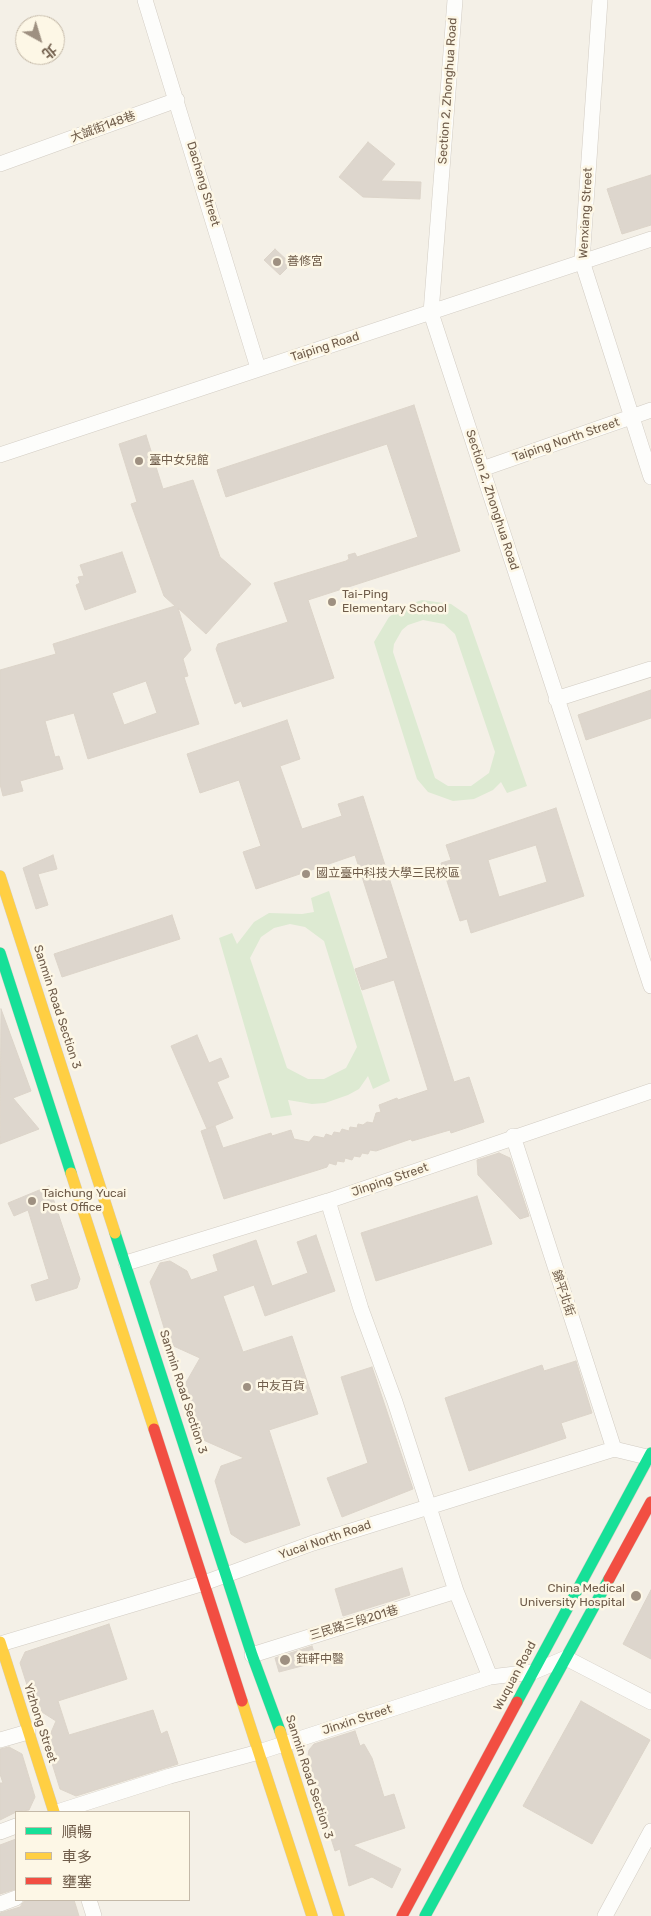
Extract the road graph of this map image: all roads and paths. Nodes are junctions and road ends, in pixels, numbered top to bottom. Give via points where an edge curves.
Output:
1 (145, 0) edge
2 (455, 0) edge
3 (600, 0) edge
4 (177, 100) junction
5 (0, 164) edge
6 (651, 239) edge
7 (582, 261) junction
8 (430, 313) junction
9 (258, 368) junction
10 (651, 410) edge
11 (632, 417) junction
12 (0, 455) edge
13 (482, 469) junction
14 (651, 477) edge
15 (651, 669) edge
16 (556, 699) junction
17 (0, 876) edge
18 (0, 953) edge
19 (650, 982) edge
20 (651, 1090) edge
21 (513, 1136) junction
22 (328, 1201) junction
23 (126, 1263) junction
24 (614, 1449) junction
25 (650, 1456) edge
26 (651, 1502) edge
27 (430, 1506) junction
28 (228, 1573) junction
29 (204, 1583) junction
30 (456, 1591) junction
31 (0, 1643) edge
32 (252, 1655) junction
33 (566, 1658) junction
34 (533, 1672) junction
35 (490, 1677) junction
36 (651, 1702) edge
37 (28, 1732) junction
38 (0, 1740) edge
39 (284, 1743) junction
40 (259, 1752) junction
41 (55, 1811) edge
42 (58, 1811) edge
43 (15, 1826) edge
44 (651, 1831) edge
45 (0, 1832) edge
46 (15, 1898) edge
47 (89, 1901) edge
48 (0, 1904) edge
49 (401, 1915) edge
50 (94, 1916) edge
51 (312, 1916) edge
52 (339, 1916) edge
53 (425, 1916) edge
54 (605, 1916) edge

1 - 4 street, Dacheng Street
2 - 8 street, Section 2, Zhonghua Road
3 - 7 street, Wenxiang Street
4 - 5 street, 大誠街148巷
4 - 9 street, Dacheng Street
6 - 7 street, Taiping Road
7 - 8 street, Taiping Road
7 - 11 street, Wenxiang Street
8 - 9 street, Taiping Road
8 - 13 street, Section 2, Zhonghua Road
9 - 12 street, Taiping Road
10 - 11 street, Taiping North Street
11 - 13 street, Taiping North Street
11 - 14 street, Wenxiang Street
13 - 16 street, Section 2, Zhonghua Road
15 - 16 street
16 - 19 street, Section 2, Zhonghua Road
17 - 23 main road, Sanmin Road Section 3
18 - 29 main road
20 - 21 street, Jinping Street
21 - 22 street, Jinping Street
21 - 24 street, 錦平北街
22 - 23 street, Jinping Street
22 - 27 street via 361,1309
23 - 28 main road, Sanmin Road Section 3
24 - 25 street
24 - 27 street, Yucai North Road
25 - 34 main road, Wuquan Road
26 - 33 main road
27 - 28 street, Yucai North Road
27 - 30 street
28 - 29 street, Yucai North Road
28 - 32 main road, Sanmin Road Section 3
29 - 31 street, Yucai North Road
29 - 40 main road
30 - 32 street, 三民路三段201巷
30 - 35 street
31 - 37 main road, Yizhong Street
32 - 39 main road, Sanmin Road Section 3
33 - 34 street, Jinxin Street
33 - 36 street
33 - 53 main road
34 - 35 street, Jinxin Street
34 - 49 main road, Wuquan Road
35 - 39 street, Jinxin Street
37 - 38 street
37 - 41 main road, Yizhong Street
39 - 40 street, Jinxin Street
39 - 52 main road, Sanmin Road Section 3
40 - 42 street, Jinxin Street
40 - 51 main road
43 - 45 street
44 - 54 street
46 - 48 street
47 - 50 street

